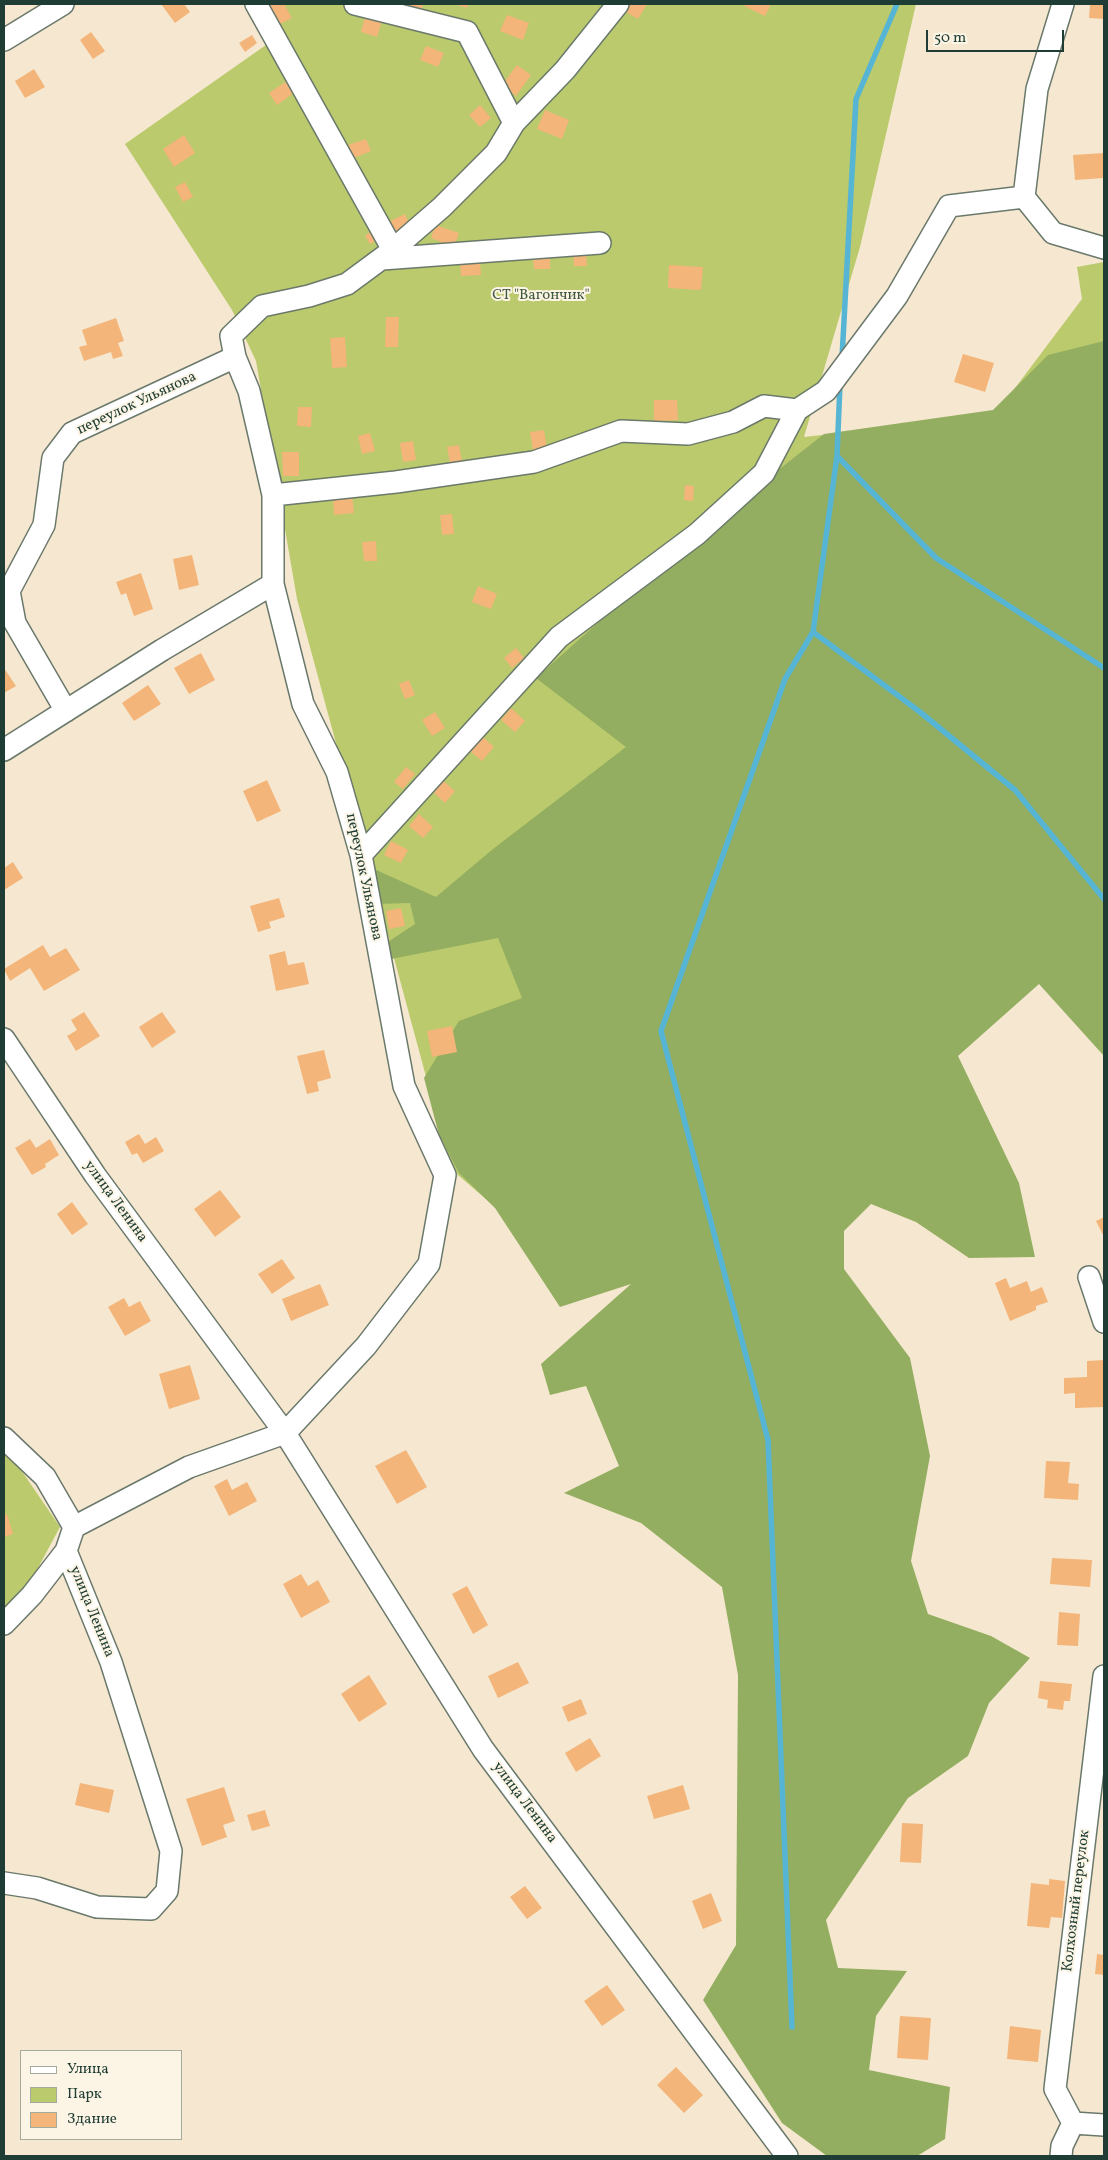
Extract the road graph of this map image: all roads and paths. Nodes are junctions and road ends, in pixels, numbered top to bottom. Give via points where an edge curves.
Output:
1 (63, 4) edge
2 (256, 4) edge
3 (355, 4) edge
4 (618, 4) edge
5 (1063, 4) edge
6 (4, 40) edge
7 (514, 123) junction
8 (1024, 197) junction
9 (600, 243) dead end
10 (1104, 248) edge
11 (387, 254) junction
12 (236, 357) junction
13 (797, 410) junction
14 (272, 495) junction
15 (273, 584) junction
16 (66, 711) junction
17 (4, 750) edge
18 (361, 855) junction
19 (4, 1038) edge
20 (1089, 1278) dead end
21 (1104, 1322) edge
22 (285, 1434) junction
23 (4, 1438) edge
24 (74, 1527) junction
25 (66, 1551) junction
26 (4, 1624) edge
27 (1104, 1676) edge
28 (4, 1884) edge
29 (1073, 2123) junction
30 (1104, 2125) edge
31 (787, 2156) edge
32 (1061, 2156) edge

1 - 6 street
2 - 11 street
3 - 7 street via 467,32
4 - 7 street via 565,70
5 - 8 street via 1037,89
7 - 11 street via 496,153 442,207
8 - 10 street via 1053,233
8 - 13 street via 948,206 897,296 826,391
9 - 11 street
11 - 12 street, переулок Ульянова via 347,284 262,306 231,336
12 - 14 street, переулок Ульянова via 249,391
12 - 16 street, переулок Ульянова via 72,433 53,458 44,525 9,591 15,623
13 - 14 street via 764,406 733,422 688,434 621,431 534,462 396,482
13 - 18 street via 764,473 697,534 559,637
14 - 15 street, переулок Ульянова
15 - 16 street
15 - 18 street, переулок Ульянова via 303,704 337,772
16 - 17 street
18 - 22 street, переулок Ульянова via 404,1086 445,1175 429,1264 366,1346
19 - 22 street, улица Ленина via 95,1176
20 - 21 street
22 - 24 street via 189,1467
22 - 31 street, улица Ленина via 483,1748
23 - 24 street via 45,1477
24 - 25 street, улица Ленина
25 - 26 street via 32,1595
25 - 28 street, улица Ленина via 111,1662 171,1850 167,1891 151,1909 142,1909 97,1907 37,1888
27 - 29 street, Колхозный переулок via 1055,2088
29 - 30 street
29 - 32 street

